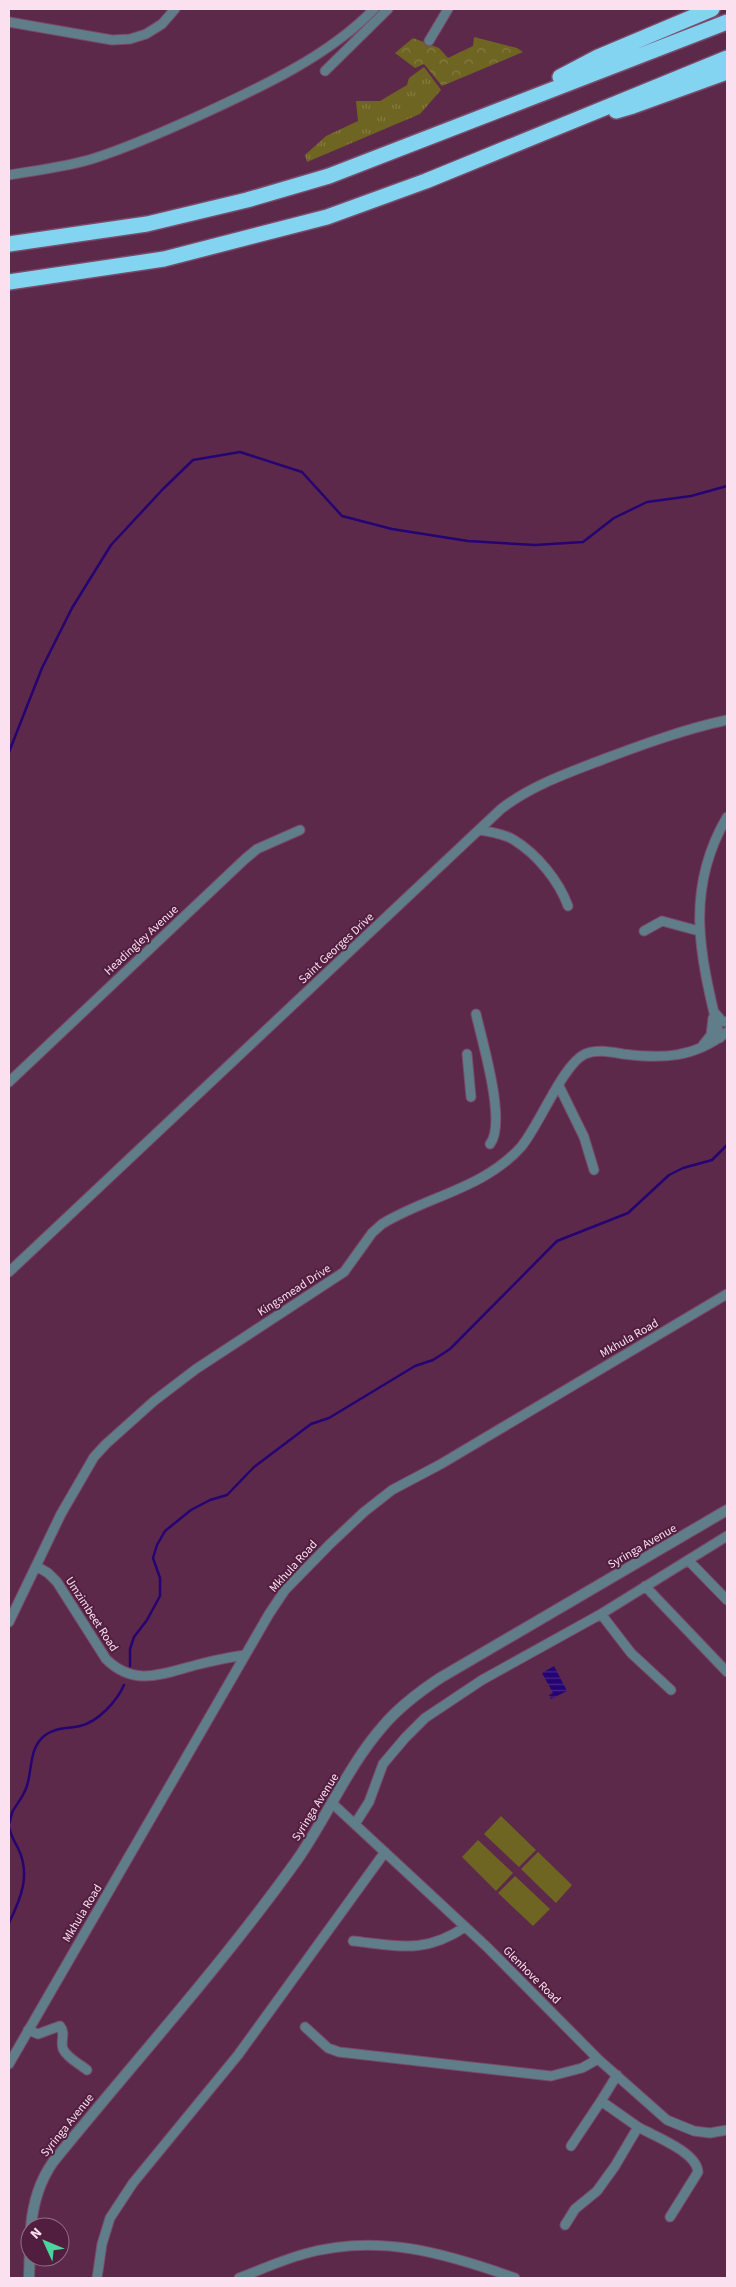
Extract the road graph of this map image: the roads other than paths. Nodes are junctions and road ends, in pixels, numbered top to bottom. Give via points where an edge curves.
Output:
1 (175, 9) edge
2 (374, 9) edge
3 (388, 9) edge
4 (448, 9) edge
5 (712, 9) edge
6 (9, 22) edge
7 (727, 22) edge
8 (430, 41) dead end
9 (727, 58) edge
10 (325, 71) dead end
11 (727, 72) edge
12 (507, 107) junction
13 (560, 125) junction
14 (9, 175) edge
15 (9, 244) edge
16 (9, 282) edge
17 (727, 720) edge
18 (727, 817) edge
19 (300, 830) dead end
20 (480, 830) junction
21 (568, 906) dead end
22 (644, 931) dead end
23 (700, 931) junction
24 (714, 1011) junction
25 (476, 1014) dead end
26 (727, 1022) edge
27 (724, 1035) edge
28 (699, 1049) junction
29 (467, 1054) dead end
30 (9, 1082) edge
31 (559, 1086) junction
32 (471, 1097) dead end
33 (490, 1144) dead end
34 (594, 1170) dead end
35 (9, 1272) edge
36 (727, 1294) edge
37 (727, 1510) edge
38 (727, 1536) edge
39 (688, 1560) junction
40 (36, 1566) junction
41 (645, 1586) junction
42 (727, 1600) edge
43 (601, 1614) junction
44 (9, 1622) edge
45 (245, 1655) junction
46 (727, 1672) edge
47 (671, 1690) dead end
48 (332, 1804) junction
49 (355, 1824) junction
50 (385, 1852) junction
51 (465, 1927) junction
52 (354, 1941) dead end
53 (305, 2027) dead end
54 (28, 2030) junction
55 (598, 2059) junction
56 (9, 2064) edge
57 (87, 2070) dead end
58 (617, 2075) junction
59 (601, 2101) junction
60 (638, 2127) junction
61 (727, 2130) edge
62 (571, 2146) dead end
63 (33, 2217) edge
64 (670, 2217) dead end
65 (565, 2225) dead end
66 (97, 2278) edge
67 (239, 2278) edge
68 (515, 2278) edge

1 - 6 street via 162,24 130,39 112,40
2 - 14 street via 336,42 302,63 244,95 168,130 63,167
3 - 10 street
4 - 8 street
5 - 12 highway via 598,57
7 - 12 highway
9 - 13 highway
11 - 13 highway via 633,106
12 - 15 highway via 329,176 247,200 147,224
13 - 16 highway via 426,181 327,217 164,259
17 - 20 street, Saint Georges Drive via 654,741 533,787 501,809
18 - 23 street via 710,855 704,878 699,910
19 - 30 street, Headingley Avenue via 257,849 245,859
20 - 21 street via 513,839 523,847 553,877
20 - 35 street, Saint Georges Drive
22 - 23 street via 662,921
23 - 24 street via 702,964
24 - 26 street
24 - 27 street
24 - 28 street via 711,1035
25 - 33 street via 496,1106 497,1129
27 - 28 street, Kingsmead Drive
28 - 31 street, Kingsmead Drive via 678,1056 654,1058 611,1052 586,1054 572,1065
29 - 32 street
31 - 34 street via 584,1137
31 - 40 street, Kingsmead Drive via 529,1136 511,1157 465,1188 382,1224 344,1272 196,1369 119,1432 94,1457
36 - 45 street, Mkhula Road via 383,1497 330,1544 286,1590
37 - 48 street, Syringa Avenue via 478,1655 419,1693 382,1727
38 - 39 street
39 - 41 street
39 - 42 street
40 - 44 street, Kingsmead Drive
40 - 45 street, Umzimbeet Road via 57,1582 106,1659 125,1673 155,1676
41 - 43 street
41 - 46 street
43 - 47 street via 632,1653
43 - 49 street via 482,1680 426,1718 383,1764 369,1802
45 - 54 street, Mkhula Road
48 - 49 street, Glenhove Road
48 - 63 street, Syringa Avenue via 296,1860 241,1933 52,2162 38,2190
49 - 50 street, Glenhove Road
50 - 51 street, Glenhove Road
50 - 66 street via 238,2055 133,2183 110,2218
51 - 52 street via 442,1940 418,1947
51 - 55 street, Glenhove Road
53 - 55 street via 328,2048 360,2056 551,2076 582,2068
54 - 56 street, Mkhula Road
54 - 57 street via 38,2034 60,2026 64,2051
55 - 58 street, Glenhove Road
58 - 59 street
58 - 61 street, Glenhove Road via 679,2127 710,2133
59 - 60 street
59 - 62 street
60 - 64 street via 690,2155 698,2165 698,2172
60 - 65 street via 597,2191 575,2209
67 - 68 street via 304,2254 348,2246 377,2245 425,2251

